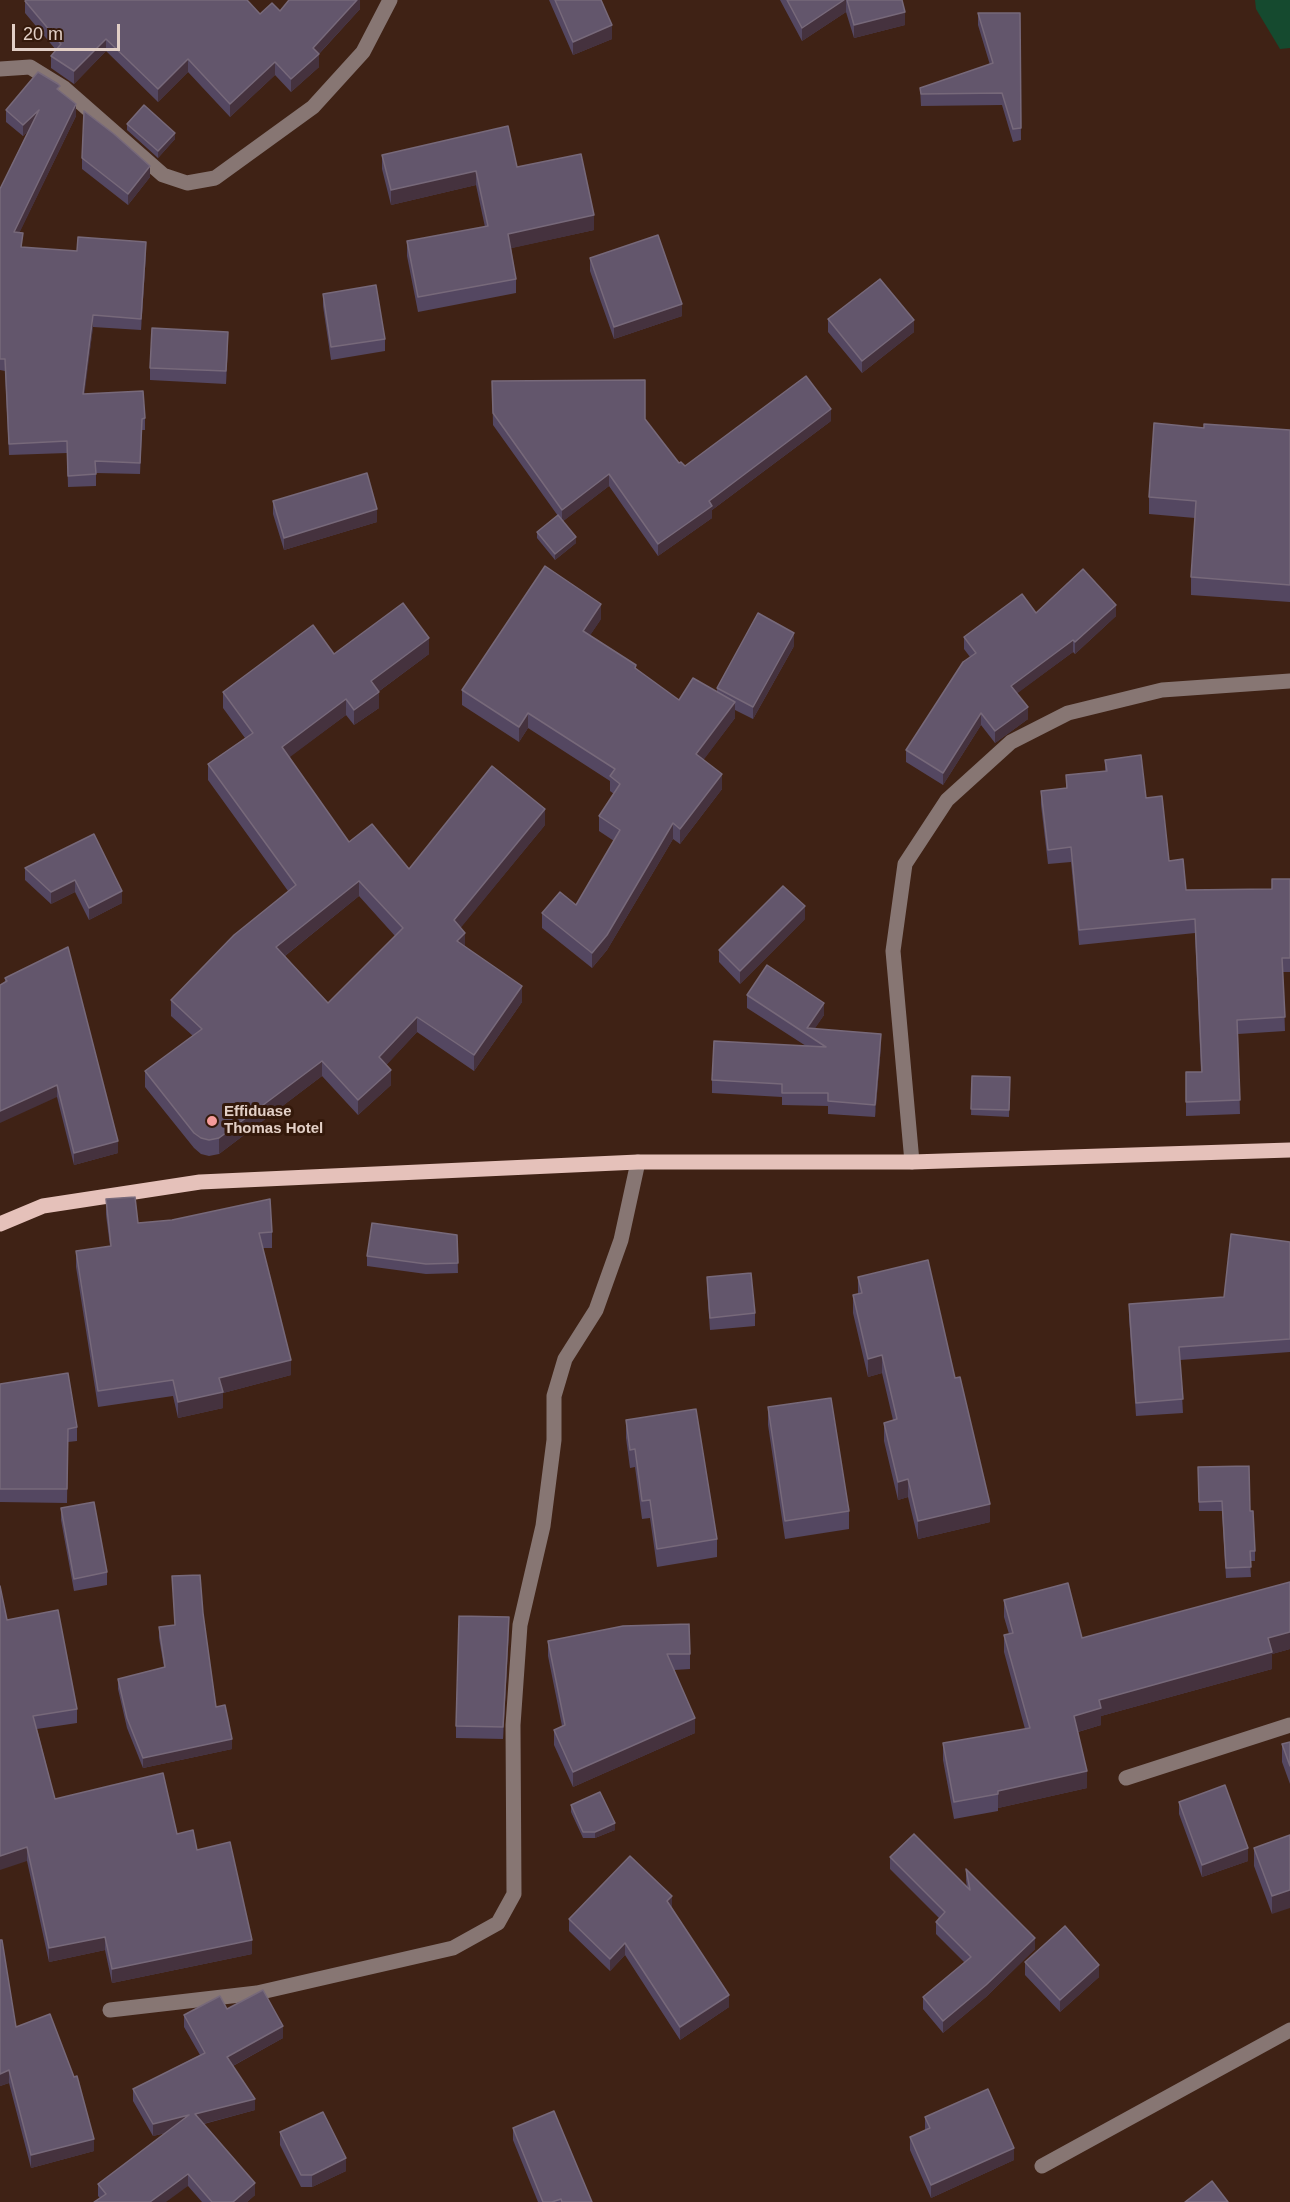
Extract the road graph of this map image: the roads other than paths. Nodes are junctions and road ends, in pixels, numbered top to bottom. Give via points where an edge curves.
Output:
1 (390, 0) edge
2 (0, 69) edge
3 (1290, 681) edge
4 (1290, 1150) edge
5 (638, 1161) junction
6 (912, 1162) junction
7 (0, 1224) edge
8 (1290, 1725) edge
9 (1126, 1778) dead end
10 (110, 2010) dead end
11 (1290, 2030) edge
12 (1042, 2166) dead end

1 - 2 street via 363,52 313,107 215,178 187,183 163,175 64,88 30,67
3 - 6 street via 1162,690 1068,713 1011,742 947,800 905,864 893,951
4 - 6 main road
5 - 6 main road
5 - 7 main road via 200,1182 43,1206
5 - 10 street via 621,1240 596,1310 565,1359 554,1396 554,1440 543,1526 520,1625 513,1725 514,1894 498,1923 453,1948 257,1993
8 - 9 street
11 - 12 street

